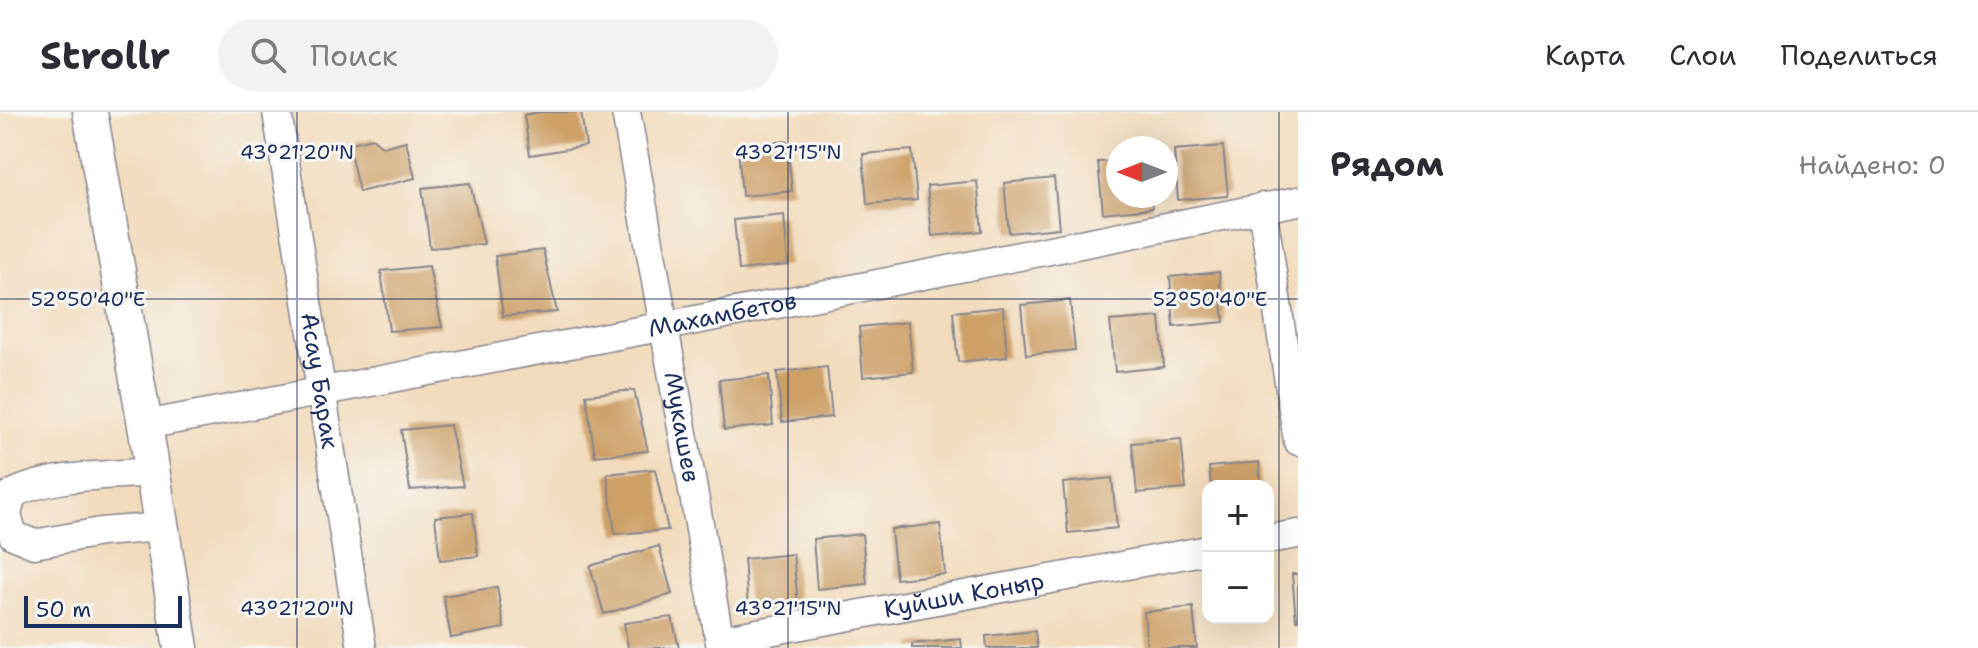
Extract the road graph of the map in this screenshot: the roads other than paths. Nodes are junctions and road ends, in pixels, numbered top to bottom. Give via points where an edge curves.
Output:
1 (90, 112) edge
2 (277, 112) edge
3 (626, 112) edge
4 (1298, 201) edge
5 (1262, 207) junction
6 (665, 326) junction
7 (323, 391) junction
8 (145, 425) junction
9 (1298, 441) edge
10 (152, 472) junction
11 (162, 527) junction
12 (1298, 534) edge
13 (1274, 538) edge
14 (1202, 551) edge
15 (721, 644) edge
16 (181, 648) edge
17 (362, 648) edge

1 - 8 main road
2 - 7 street, Асау Барак
3 - 6 street, Мукашев
4 - 5 street, Махамбетов
5 - 6 street, Махамбетов
5 - 9 street
6 - 7 street, Махамбетов
6 - 15 street, Мукашев
7 - 8 street, Махамбетов
7 - 17 street, Асау Барак
8 - 10 main road
10 - 11 main road
10 - 11 street via 23,488 12,494 7,515 13,535 34,544
11 - 16 main road
12 - 13 street
14 - 15 street, Куйши Коныр

